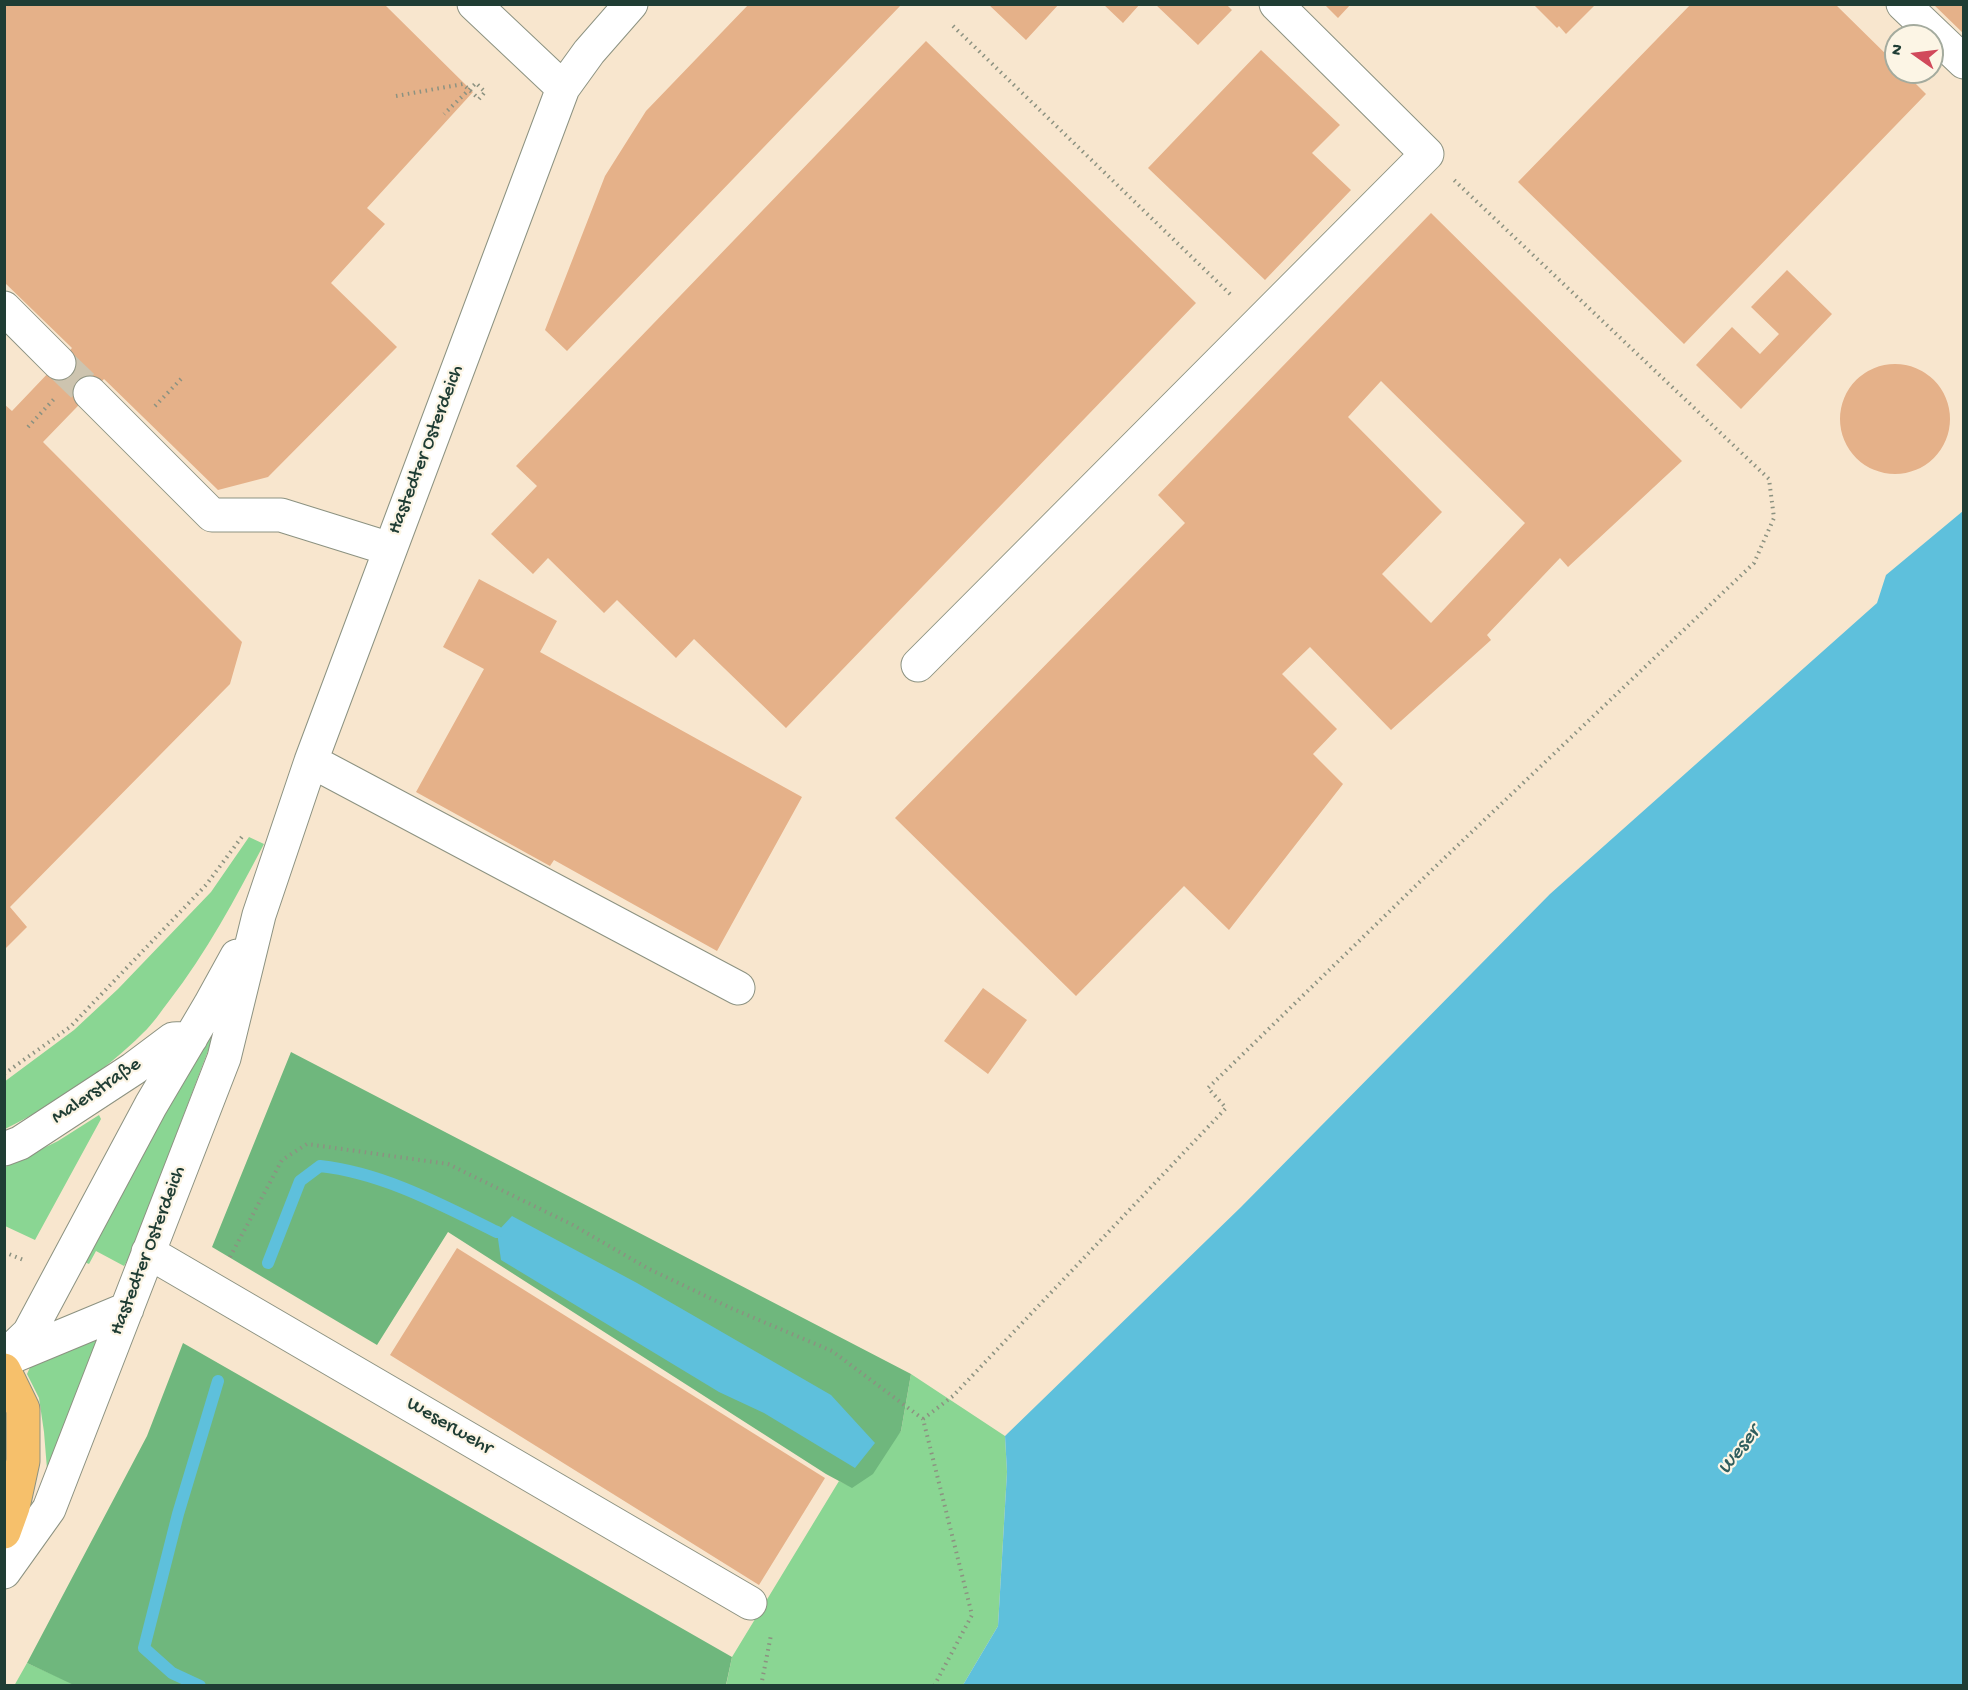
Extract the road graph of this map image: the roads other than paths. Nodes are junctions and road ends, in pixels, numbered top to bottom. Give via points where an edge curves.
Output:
1 (474, 4) edge
2 (631, 4) edge
3 (1276, 4) edge
4 (1903, 4) edge
5 (1964, 62) edge
6 (563, 88) junction
7 (4, 308) edge
8 (59, 363) tunnel mouth
9 (90, 393) tunnel mouth
10 (390, 549) junction
11 (918, 665) dead end
12 (311, 761) junction
13 (259, 915) junction
14 (738, 988) dead end
15 (191, 1038) junction
16 (4, 1149) edge
17 (148, 1252) junction
18 (127, 1309) junction
19 (4, 1358) edge
20 (4, 1370) edge
21 (4, 1532) edge
22 (4, 1572) edge
23 (750, 1603) dead end

1 - 6 street
2 - 6 street, Hastedter Osterdeich
3 - 11 street via 1427,154
4 - 5 street
6 - 10 street, Hastedter Osterdeich
7 - 8 street
9 - 10 street via 212,515 281,515
10 - 12 street, Hastedter Osterdeich
12 - 13 street, Hastedter Osterdeich
12 - 14 street
13 - 15 street, Hastedter Osterdeich
13 - 17 street, Hastedter Osterdeich via 224,1058
15 - 16 street, Malerstraße via 173,1040 20,1143
15 - 19 street, Hastedter Osterdeich via 29,1333
17 - 18 street, Hastedter Osterdeich
17 - 23 street, Weserwehr
18 - 19 street
18 - 22 street, Hastedter Osterdeich via 49,1509
20 - 21 main road via 23,1409 23,1461

